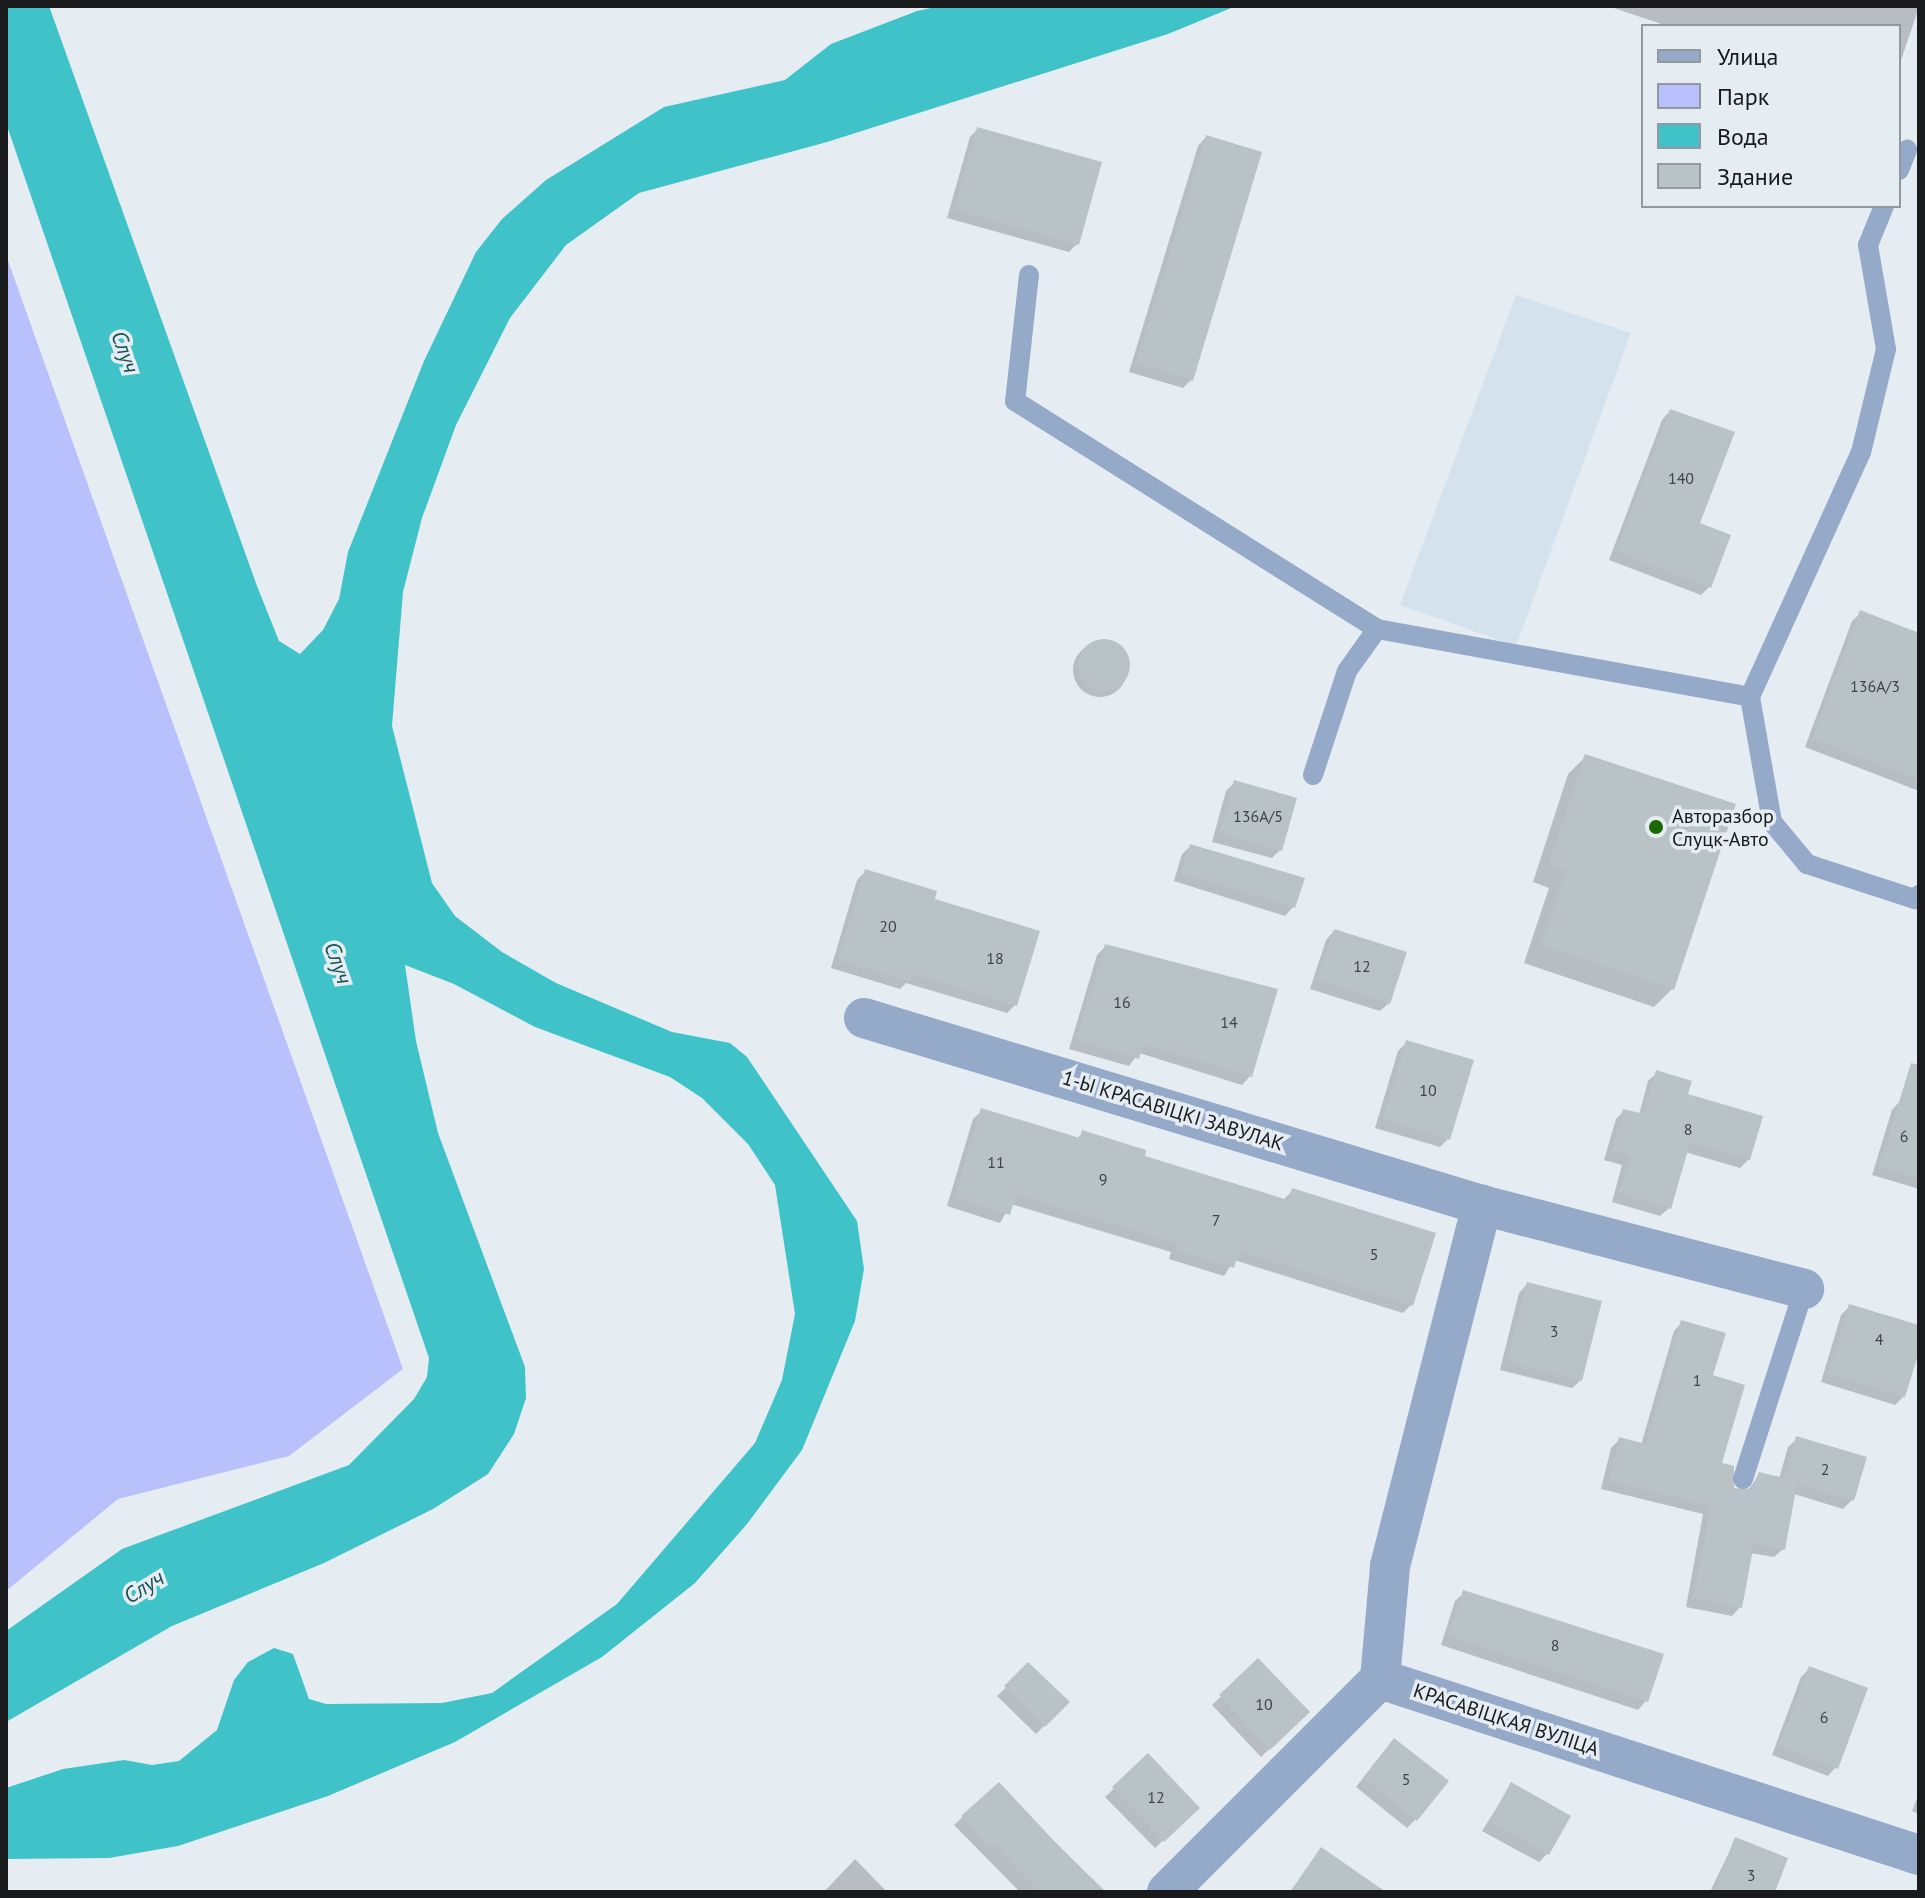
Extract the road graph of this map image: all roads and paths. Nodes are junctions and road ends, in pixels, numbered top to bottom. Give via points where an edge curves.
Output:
1 (1907, 150) dead end
2 (1901, 165) edge
3 (1883, 208) edge
4 (1029, 275) dead end
5 (1377, 629) junction
6 (1750, 697) junction
7 (1313, 775) dead end
8 (1919, 895) edge
9 (864, 1018) dead end
10 (1482, 1205) junction
11 (1804, 1289) joint
12 (1743, 1479) dead end
13 (1380, 1679) junction
14 (1919, 1855) edge
15 (1167, 1892) edge

1 - 2 lane
3 - 6 lane via 1868,245 1886,349 1861,452
4 - 5 lane via 1015,401
5 - 6 lane
5 - 7 lane via 1347,671
6 - 8 lane via 1772,822 1807,864 1915,899
9 - 10 street, 1-Ы КРАСАВІЦКІ ЗАВУЛАК
10 - 11 street, 1-Ы КРАСАВІЦКІ ЗАВУЛАК
10 - 13 street via 1390,1566
11 - 12 lane
13 - 14 street, КРАСАВІЦКАЯ ВУЛІЦА
13 - 15 street

